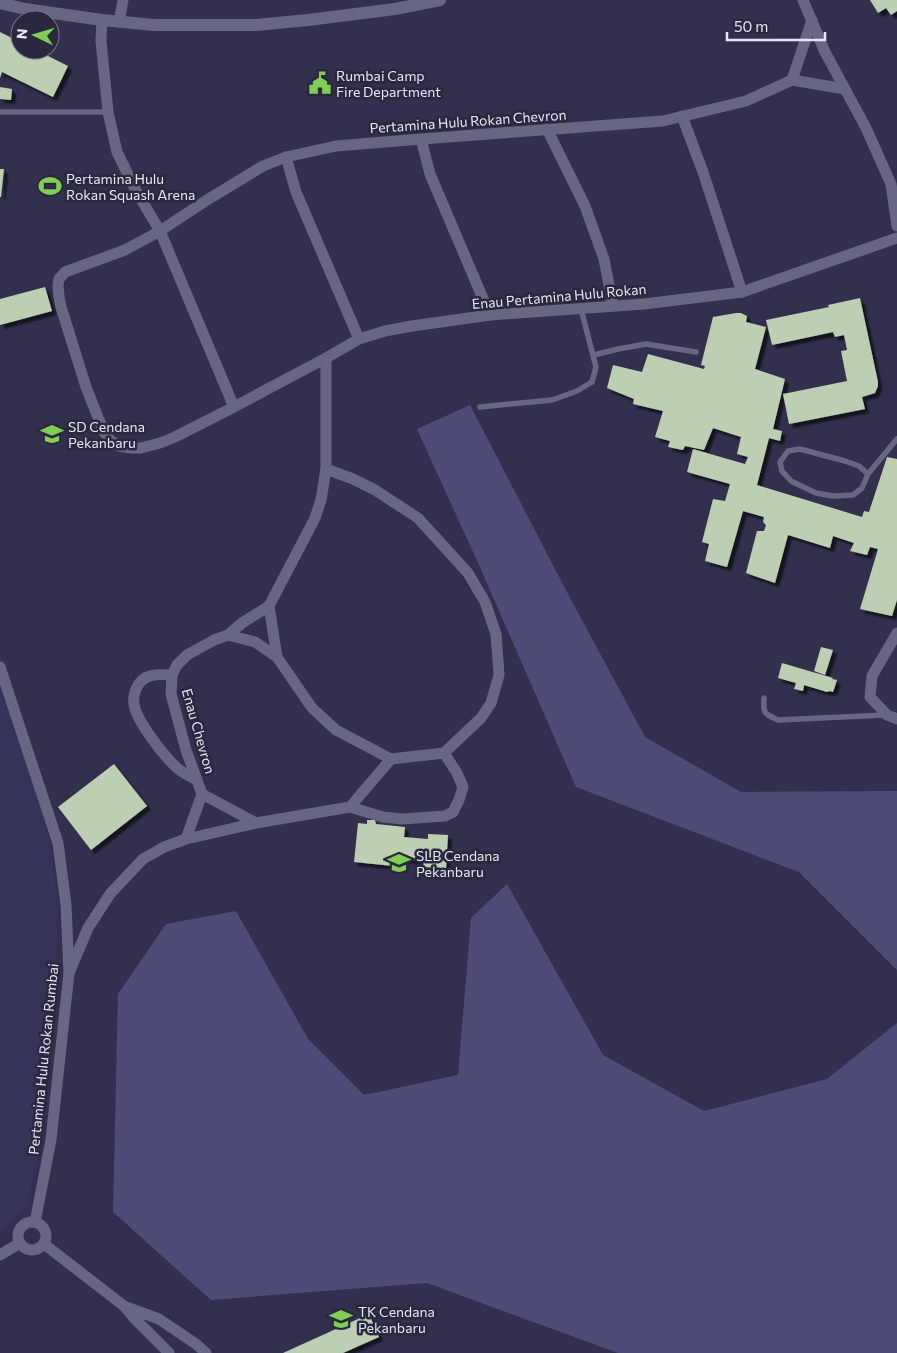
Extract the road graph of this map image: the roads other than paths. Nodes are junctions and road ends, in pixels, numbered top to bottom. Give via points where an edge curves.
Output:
1 (123, 0) edge
2 (440, 0) edge
3 (803, 0) edge
4 (0, 3) edge
5 (27, 5) edge
6 (102, 20) junction
7 (812, 20) junction
8 (119, 22) junction
9 (792, 80) junction
10 (845, 89) junction
11 (0, 112) edge
12 (108, 112) junction
13 (682, 116) junction
14 (547, 129) junction
15 (421, 139) junction
16 (286, 157) junction
17 (897, 226) edge
18 (160, 231) junction
19 (897, 238) edge
20 (742, 292) junction
21 (613, 306) junction
22 (580, 308) junction
23 (490, 315) junction
24 (359, 339) junction
25 (696, 352) dead end
26 (594, 355) junction
27 (326, 358) junction
28 (234, 407) junction
29 (480, 407) dead end
30 (897, 439) edge
31 (326, 468) junction
32 (868, 474) junction
33 (269, 606) junction
34 (897, 633) edge
35 (228, 635) junction
36 (277, 657) junction
37 (0, 667) edge
38 (172, 675) junction
39 (764, 698) dead end
40 (892, 717) edge
41 (444, 753) junction
42 (391, 759) junction
43 (197, 780) junction
44 (202, 794) junction
45 (350, 807) junction
46 (256, 823) junction
47 (186, 839) junction
48 (70, 973) junction
49 (35, 1222) junction
50 (20, 1243) junction
51 (44, 1244) junction
52 (0, 1255) edge
53 (124, 1306) junction
54 (169, 1353) edge
55 (206, 1353) edge

1 - 8 street
2 - 8 street via 385,10 256,25
3 - 7 street
4 - 5 street
5 - 6 street
6 - 8 street
6 - 12 street
7 - 9 street
7 - 10 street
9 - 10 street
9 - 13 street, Pertamina Hulu Rokan Chevron via 746,101
10 - 17 street via 891,184
11 - 12 lane
12 - 18 street via 117,152
13 - 14 street, Pertamina Hulu Rokan Chevron via 663,121
13 - 20 street
14 - 15 street, Pertamina Hulu Rokan Chevron
14 - 21 street via 585,206 604,259
15 - 16 street, Pertamina Hulu Rokan Chevron via 336,146
15 - 23 street via 430,174
16 - 18 street, Pertamina Hulu Rokan Chevron via 263,166
16 - 24 street via 296,192
18 - 28 street
18 - 28 street, Pertamina Hulu Rokan Chevron via 124,250 65,272 59,279 61,307 103,430 119,446 141,448 176,437
19 - 20 street, Enau Pertamina Hulu Rokan
20 - 21 street, Enau Pertamina Hulu Rokan
21 - 22 street, Enau Pertamina Hulu Rokan
22 - 23 street, Enau Pertamina Hulu Rokan
22 - 26 lane
23 - 24 street, Enau Pertamina Hulu Rokan via 412,326
24 - 27 street, Enau Pertamina Hulu Rokan
25 - 26 lane via 646,344
26 - 29 lane via 596,367 592,382 577,391 552,400
27 - 28 street, Enau Pertamina Hulu Rokan
27 - 31 street
30 - 32 lane
31 - 33 street via 315,518
31 - 41 street via 353,478 418,518 468,573 484,602 496,634 499,675 492,703
32 - 32 lane via 862,488 853,495 832,496 791,481 782,471 780,462 788,451 800,449 845,460
33 - 35 street, Enau Chevron
33 - 36 street
34 - 40 street via 872,676 870,697
35 - 36 street via 254,642
35 - 38 street, Enau Chevron via 187,655
36 - 42 street via 312,708 336,730
37 - 48 street, Pertamina Hulu Rokan Rumbai via 58,844
38 - 43 street, Enau Chevron via 171,694
38 - 43 street via 144,678 138,684 134,705 145,728 165,754 179,770
39 - 40 lane via 767,716 778,720
41 - 42 street
41 - 45 street via 462,787 460,800 453,812 445,816 402,819 382,817
42 - 45 street
43 - 44 street, Enau Chevron
44 - 46 street
44 - 47 street, Enau Chevron
45 - 46 street
46 - 47 street
47 - 48 street via 143,859 110,894 88,928
48 - 49 street, Pertamina Hulu Rokan Rumbai via 51,1140
49 - 50 street via 28,1222 20,1228
49 - 51 street via 45,1230
50 - 51 street via 32,1251
50 - 52 street
51 - 53 street
53 - 54 street
53 - 55 street via 159,1319

